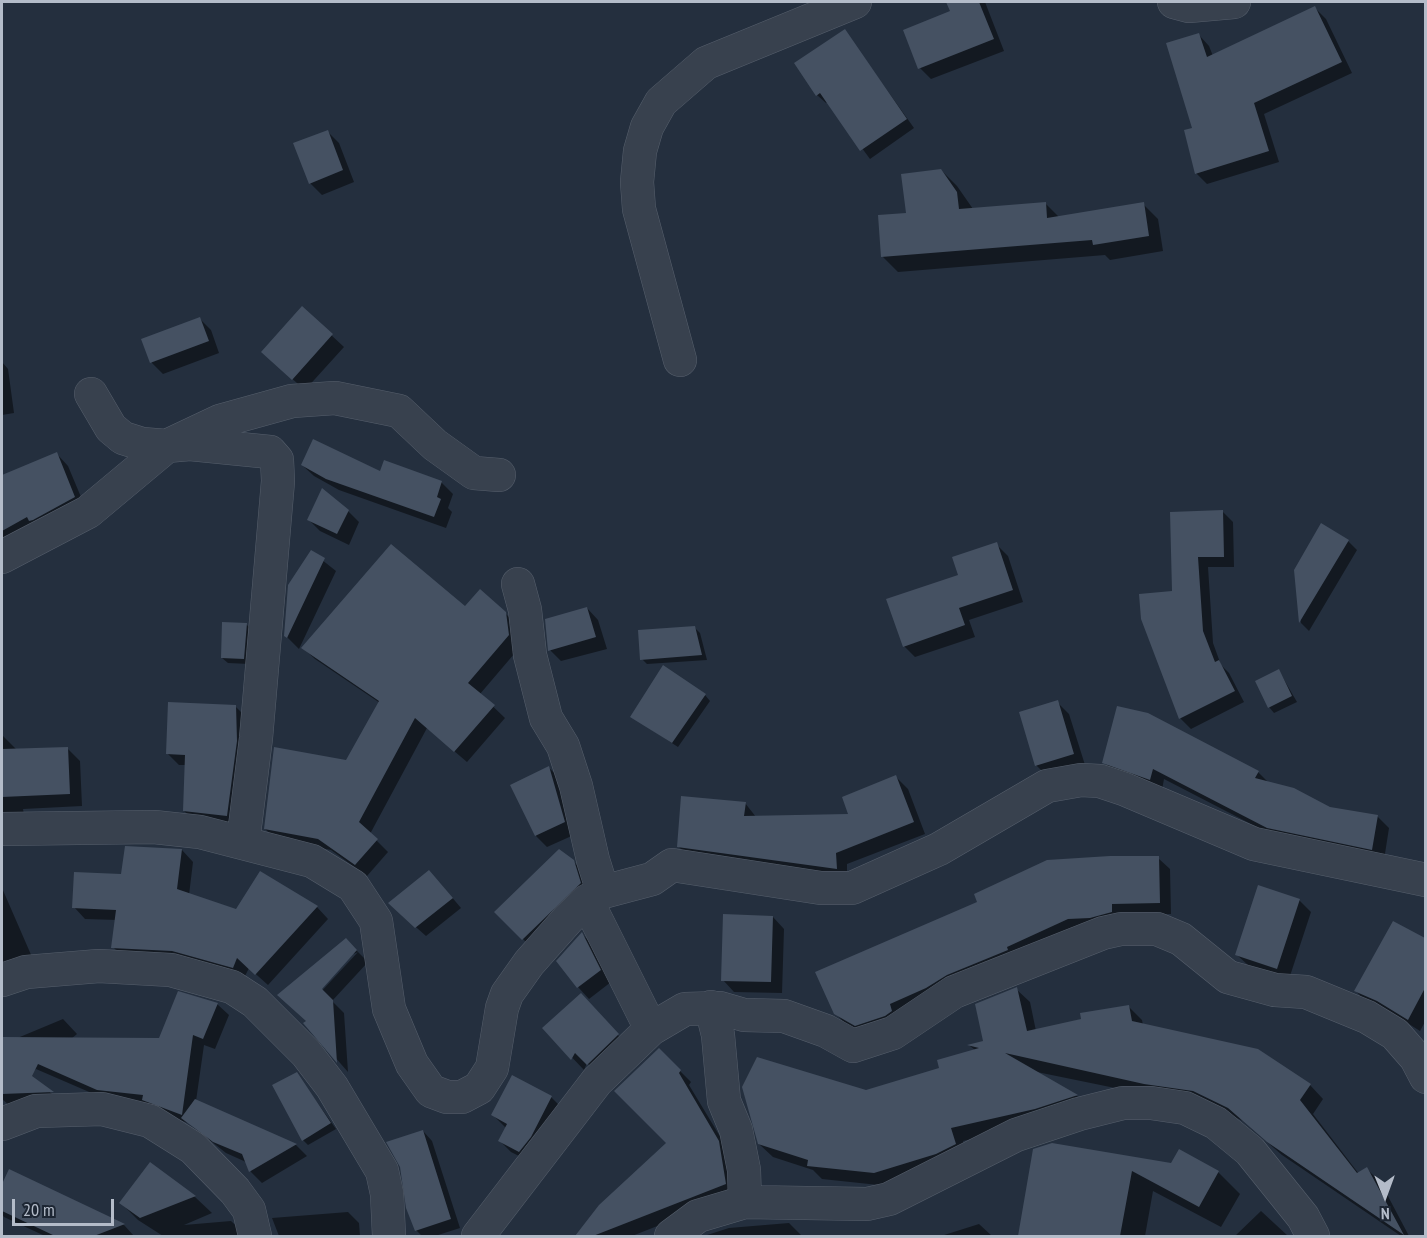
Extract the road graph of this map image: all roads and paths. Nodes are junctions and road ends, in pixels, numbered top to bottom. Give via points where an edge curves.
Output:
1 (855, 2) edge
2 (1174, 2) edge
3 (1234, 2) edge
4 (680, 360) dead end
5 (91, 394) dead end
6 (167, 446) junction
7 (499, 475) dead end
8 (2, 557) edge
9 (518, 584) dead end
10 (2, 829) edge
11 (243, 842) junction
12 (1425, 880) edge
13 (595, 896) junction
14 (2, 981) edge
15 (711, 1007) junction
16 (651, 1029) junction
17 (1425, 1077) edge
18 (2, 1124) edge
19 (745, 1202) junction
20 (255, 1236) edge
21 (389, 1236) edge
22 (478, 1236) edge
23 (671, 1236) edge
24 (1313, 1236) edge

1 - 4 street via 706,63 662,102 647,127 640,151 639,209
2 - 3 street via 1189,6
5 - 6 street via 116,434 142,444
6 - 7 street via 220,421 255,410 292,401 335,398 399,411 435,445 474,473
6 - 8 street via 88,512
6 - 11 street via 190,444 270,452 277,460 279,481
9 - 13 street via 546,718 563,746 576,786 593,860
10 - 11 street via 154,827
11 - 13 street via 312,861 353,886 376,921 389,1009 412,1064 431,1091 447,1097 462,1097 479,1088 492,1068 507,994 529,963
12 - 13 street via 1254,844 1124,789 1081,780 1047,786 939,849 852,888 821,888 672,865 652,879
13 - 16 street
14 - 21 street via 26,972 99,966 171,970 232,987 255,1002 306,1053 332,1087 382,1171
15 - 16 street via 685,1010
15 - 17 street via 744,1015 784,1016 853,1046 893,1033 954,992 1102,933 1157,929 1181,939 1228,977 1275,990 1306,992 1367,1017 1395,1034 1416,1058
15 - 19 street via 718,1035 724,1101 736,1130 744,1170
16 - 22 street via 597,1081
18 - 20 street via 36,1111 102,1109 150,1121 193,1148 235,1191 249,1210
19 - 23 street via 698,1216
19 - 24 street via 867,1204 889,1199 1016,1135 1123,1103 1151,1103 1185,1108 1225,1130 1250,1151 1303,1217

